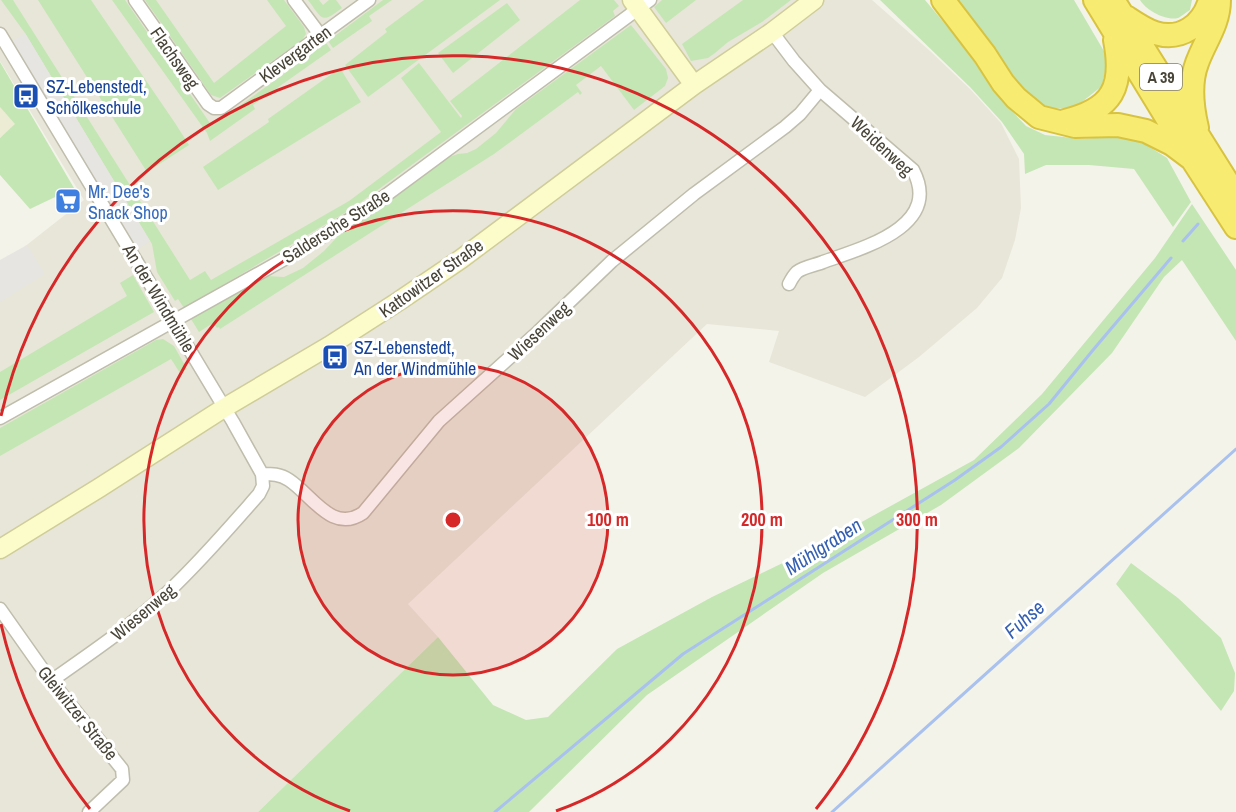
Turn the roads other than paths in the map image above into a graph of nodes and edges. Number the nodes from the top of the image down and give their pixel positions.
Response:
1 (135, 0) edge
2 (294, 0) edge
3 (369, 0) edge
4 (814, 0) edge
5 (943, 0) edge
6 (1095, 0) edge
7 (1210, 0) edge
8 (1219, 0) edge
9 (640, 3) edge
10 (1116, 15) edge
11 (772, 32) junction
12 (0, 34) edge
13 (321, 36) junction
14 (694, 85) junction
15 (820, 90) junction
16 (221, 108) joint
17 (1061, 122) junction
18 (1196, 150) junction
19 (1236, 196) edge
20 (1236, 227) edge
21 (789, 284) dead end
22 (172, 321) junction
23 (224, 408) junction
24 (0, 418) edge
25 (262, 474) junction
26 (0, 549) edge
27 (0, 609) edge
28 (51, 681) junction
29 (89, 812) edge

1 - 16 street, Flachsweg
2 - 13 street
3 - 13 street, Klevergarten
4 - 11 street, Kattowitzer Straße
5 - 17 highway
6 - 10 highway, A 39
7 - 10 highway
8 - 18 highway
9 - 14 street
9 - 22 street, Saldersche Straße
10 - 17 highway
10 - 18 highway, A 39
11 - 14 street, Kattowitzer Straße
11 - 15 street, Weidenweg
12 - 22 street, An der Windmühle
13 - 16 street, Klevergarten
14 - 23 street, Kattowitzer Straße
15 - 21 street, Weidenweg
15 - 25 street, Wiesenweg
17 - 18 highway
18 - 19 highway, A 39
18 - 20 highway, A 39
22 - 23 street, An der Windmühle
22 - 24 street, Saldersche Straße
23 - 25 street
23 - 26 street, Kattowitzer Straße
25 - 28 street, Wiesenweg
27 - 28 street, Gleiwitzer Straße
28 - 29 street, Gleiwitzer Straße

